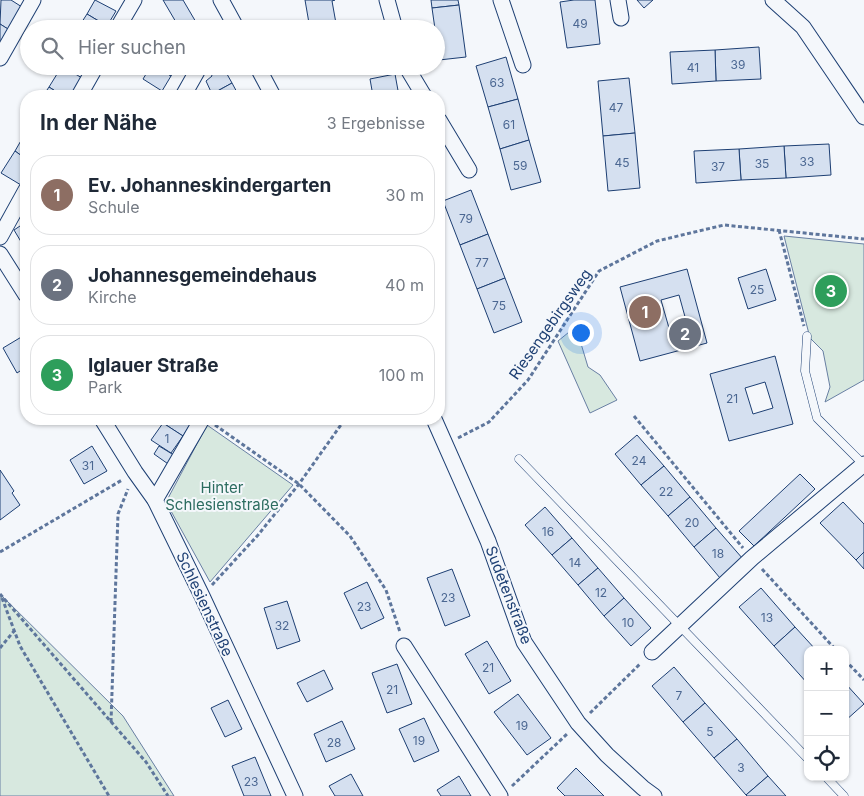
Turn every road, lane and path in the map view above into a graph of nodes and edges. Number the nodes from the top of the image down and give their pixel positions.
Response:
1 (33, 0) edge
2 (134, 0) edge
3 (221, 0) edge
4 (387, 0) edge
5 (502, 0) edge
6 (618, 0) edge
7 (772, 0) edge
8 (229, 14) junction
9 (621, 18) dead end
10 (22, 20) edge
11 (122, 20) edge
12 (226, 20) edge
13 (232, 20) edge
14 (393, 20) edge
15 (20, 23) edge
16 (0, 58) edge
17 (523, 65) dead end
18 (91, 75) edge
19 (195, 75) edge
20 (262, 75) edge
21 (411, 75) edge
22 (82, 90) edge
23 (186, 90) edge
24 (270, 90) edge
25 (420, 90) edge
26 (864, 117) edge
27 (445, 130) edge
28 (469, 170) dead end
29 (20, 201) edge
30 (779, 230) junction
31 (0, 237) edge
32 (864, 239) edge
33 (0, 254) edge
34 (20, 286) edge
35 (807, 336) joint
36 (634, 416) dead end
37 (107, 425) edge
38 (206, 425) edge
39 (212, 425) edge
40 (341, 425) edge
41 (437, 425) edge
42 (445, 445) junction
43 (519, 459) dead end
44 (864, 464) edge
45 (135, 472) junction
46 (299, 484) junction
47 (155, 500) junction
48 (0, 552) edge
49 (752, 558) junction
50 (0, 594) edge
51 (202, 596) junction
52 (679, 625) junction
53 (14, 631) junction
54 (404, 646) joint
55 (832, 646) edge
56 (0, 648) edge
57 (652, 652) joint
58 (849, 664) edge
59 (864, 680) edge
60 (602, 703) dead end
61 (111, 722) junction
62 (560, 741) dead end
63 (804, 755) edge
64 (830, 781) edge
65 (505, 792) edge
66 (109, 796) edge
67 (168, 796) edge
68 (295, 796) edge
69 (654, 796) edge
70 (844, 796) edge

1 - 10 street
2 - 11 street
3 - 8 street
4 - 14 street
5 - 17 street
6 - 9 street
7 - 26 street
8 - 12 street
8 - 13 street
15 - 16 street
18 - 22 street
19 - 23 street
20 - 24 street
21 - 25 street
27 - 28 street
29 - 31 street
30 - 32 path, Riesengebirgsweg
30 - 35 path
30 - 42 path, Riesengebirgsweg
33 - 34 street
35 - 44 lane
36 - 49 path
37 - 45 street, Schlesienstraße
38 - 47 street
39 - 46 path
40 - 46 path
41 - 42 street, Sudetenstraße
42 - 69 street, Sudetenstraße
43 - 52 lane
44 - 49 street
45 - 47 street, Schlesienstraße
45 - 48 path
45 - 61 path
46 - 51 path
46 - 54 path
47 - 51 street, Schlesienstraße
49 - 52 street
49 - 55 path
50 - 53 path
50 - 61 path
51 - 68 street, Schlesienstraße
52 - 57 street
52 - 63 lane
53 - 56 path
53 - 66 path
54 - 65 street
57 - 60 path
58 - 59 path
61 - 67 path
62 - 65 path
64 - 70 lane

